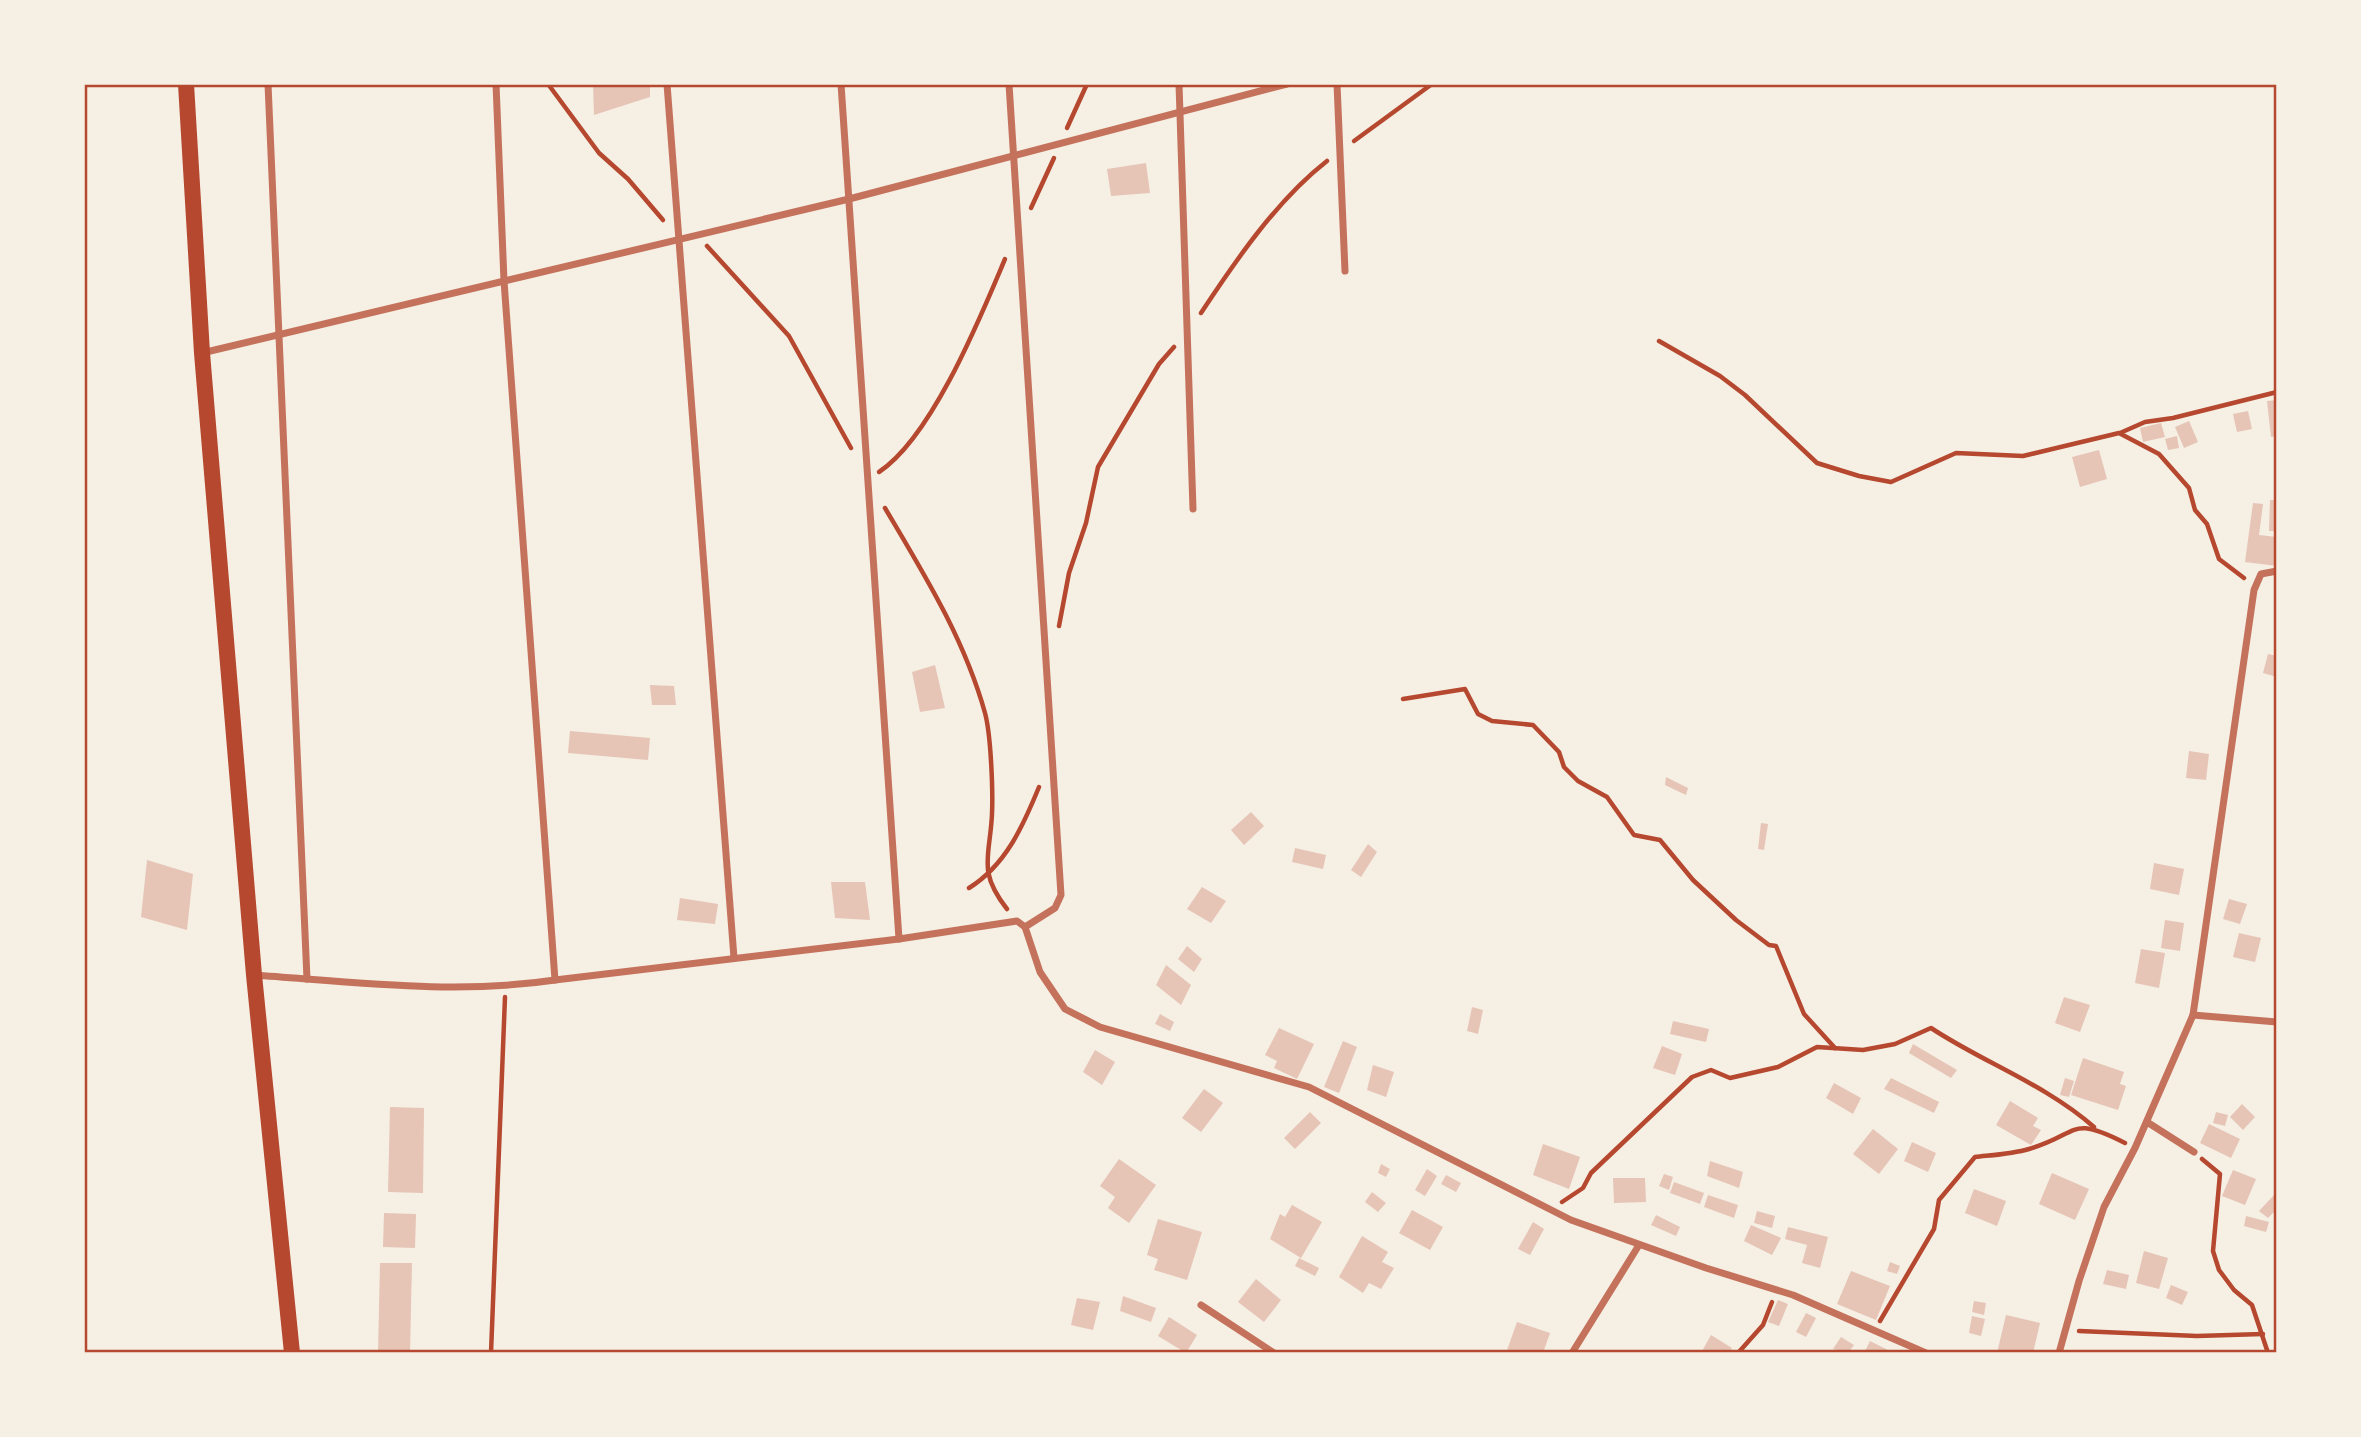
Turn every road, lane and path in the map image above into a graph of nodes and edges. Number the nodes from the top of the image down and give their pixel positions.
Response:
1 (186, 84) edge
2 (268, 84) edge
3 (496, 84) edge
4 (548, 84) edge
5 (667, 84) edge
6 (841, 84) edge
7 (1009, 84) edge
8 (1087, 84) edge
9 (1179, 84) edge
10 (1287, 84) edge
11 (1337, 84) edge
12 (1432, 84) edge
13 (1181, 112) junction
14 (1061, 143) junction
15 (1340, 151) junction
16 (1012, 156) junction
17 (849, 199) junction
18 (1017, 231) junction
19 (697, 235) junction
20 (679, 239) junction
21 (1345, 271) dead end
22 (504, 281) junction
23 (1188, 332) junction
24 (280, 334) junction
25 (1659, 341) dead end
26 (202, 353) junction
27 (2277, 392) edge
28 (2119, 433) junction
29 (868, 479) junction
30 (1194, 509) dead end
31 (2277, 571) edge
32 (2253, 590) junction
33 (1058, 631) dead end
34 (1404, 699) dead end
35 (1040, 784) dead end
36 (989, 875) junction
37 (970, 888) dead end
38 (1017, 921) junction
39 (1026, 928) junction
40 (899, 939) junction
41 (734, 958) junction
42 (254, 975) junction
43 (307, 979) junction
44 (555, 980) junction
45 (506, 987) junction
46 (2193, 1015) junction
47 (2277, 1022) edge
48 (1836, 1048) junction
49 (2147, 1122) junction
50 (2094, 1127) junction
51 (2135, 1148) junction
52 (2194, 1152) joint
53 (1533, 1203) junction
54 (1639, 1245) junction
55 (1777, 1290) junction
56 (1201, 1305) dead end
57 (2066, 1328) junction
58 (1875, 1331) junction
59 (2263, 1334) junction
60 (292, 1353) edge
61 (491, 1353) edge
62 (1275, 1353) edge
63 (1572, 1353) edge
64 (1738, 1353) edge
65 (1926, 1353) edge
66 (2059, 1353) edge
67 (2268, 1353) edge

1 - 26 main road
2 - 24 street
3 - 22 street
4 - 20 path
5 - 20 street
6 - 17 street
7 - 16 street
8 - 14 path
9 - 13 street
10 - 13 street
11 - 15 street
12 - 15 path
13 - 14 street
13 - 23 street
14 - 16 street
14 - 18 path
15 - 21 street
15 - 23 path
16 - 17 street
16 - 18 street
17 - 19 street
17 - 29 street
18 - 29 path
18 - 39 street
19 - 20 street
19 - 29 path
20 - 22 street
20 - 41 street
22 - 24 street
22 - 44 street
23 - 30 street
23 - 33 path
24 - 26 street
24 - 43 street
25 - 28 path
26 - 42 main road
27 - 28 path
28 - 32 path
29 - 36 path
29 - 40 street
31 - 32 street
32 - 46 street
34 - 48 path
35 - 36 path
36 - 37 path
36 - 38 path
38 - 39 street
38 - 40 street
39 - 53 street
40 - 41 street
41 - 44 street
42 - 43 street
42 - 60 main road
43 - 45 street
44 - 45 street
45 - 61 path
46 - 47 street
46 - 49 street
48 - 50 path
48 - 53 path
49 - 51 street
49 - 52 street
50 - 51 path
50 - 58 path
51 - 57 street
52 - 59 path
53 - 54 street
54 - 55 street
54 - 63 street
55 - 58 street
55 - 64 path
56 - 62 street
57 - 59 path
57 - 66 street
58 - 65 street
59 - 67 path

